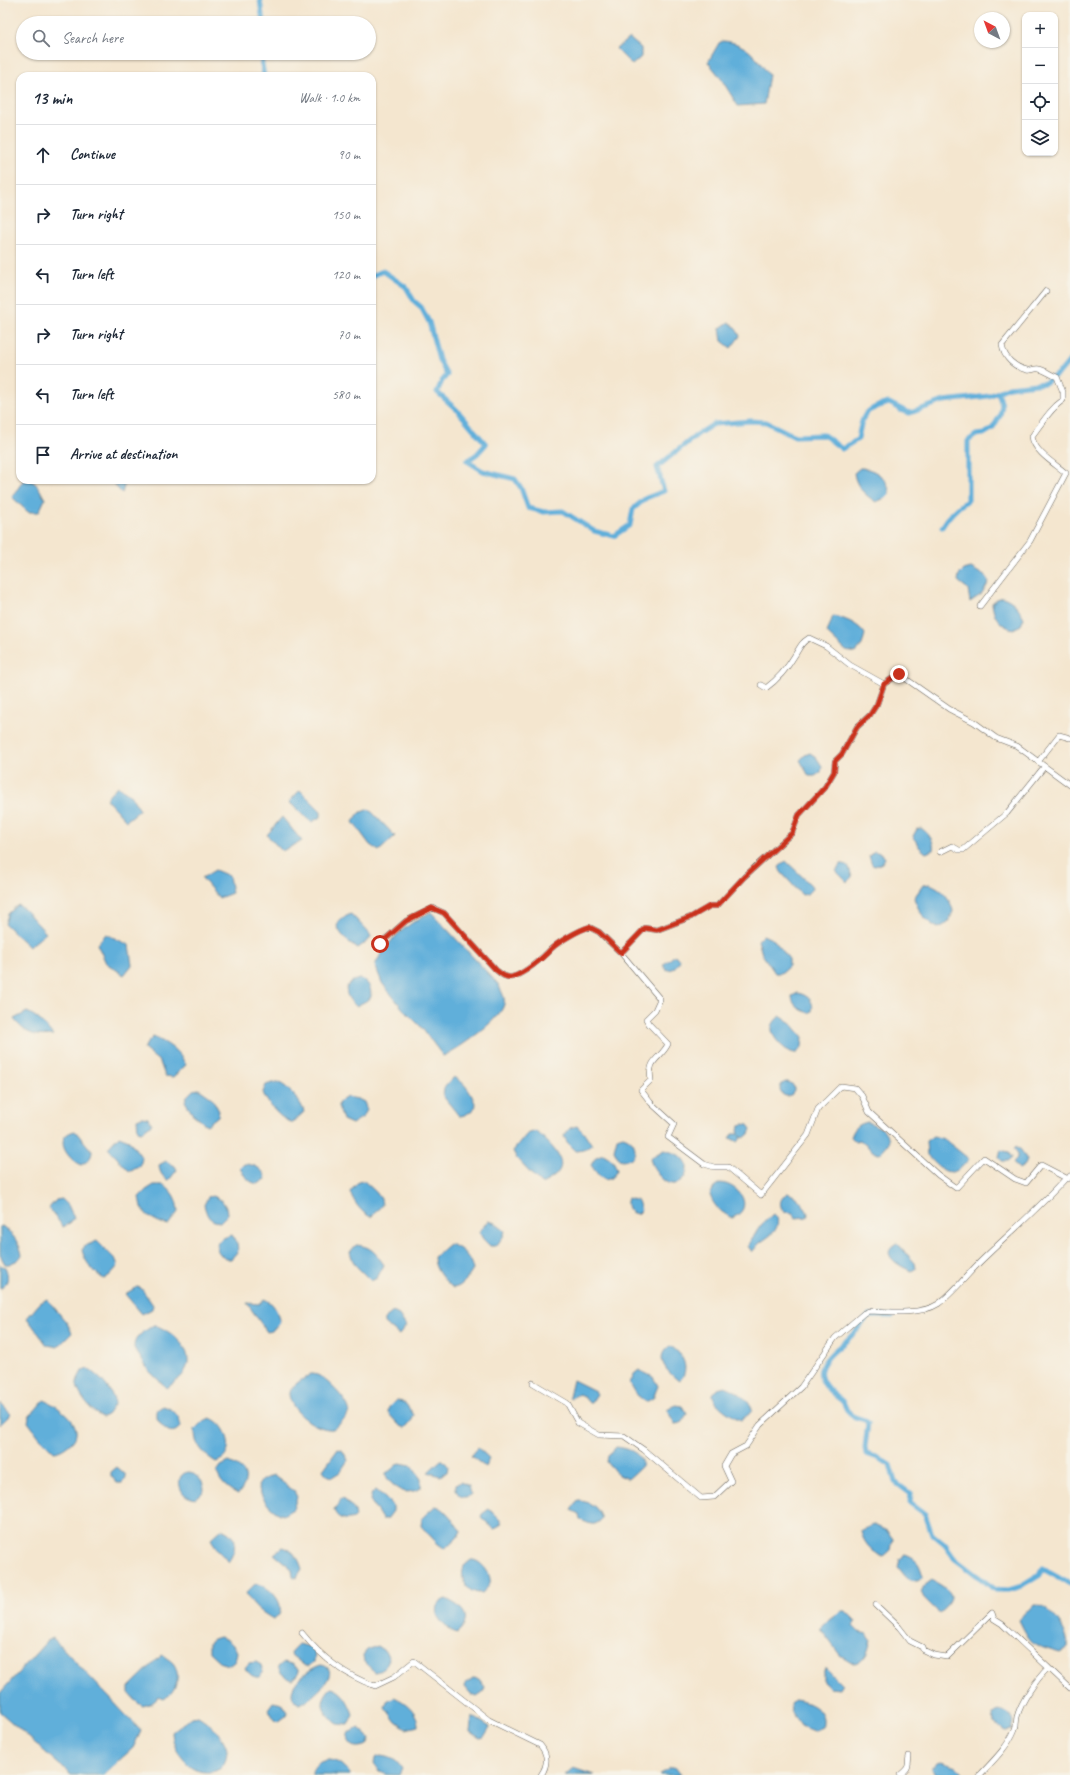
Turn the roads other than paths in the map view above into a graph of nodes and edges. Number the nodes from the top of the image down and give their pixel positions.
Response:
1 (1046, 291) dead end
2 (1068, 473) edge
3 (980, 606) dead end
4 (884, 684) junction
5 (761, 685) dead end
6 (1070, 738) edge
7 (1038, 762) junction
8 (1044, 767) junction
9 (1070, 785) edge
10 (940, 852) dead end
11 (380, 944) dead end
12 (621, 953) junction
13 (1068, 1177) edge
14 (533, 1383) dead end
15 (876, 1605) dead end
16 (302, 1633) dead end
17 (1048, 1668) junction
18 (1070, 1688) edge
19 (909, 1756) dead end
20 (541, 1775) edge
21 (900, 1775) edge
22 (980, 1775) edge

1 - 2 street
2 - 3 street
4 - 5 street
4 - 7 street
4 - 12 street
6 - 7 street
7 - 8 street
8 - 9 street
8 - 10 street
11 - 12 street
12 - 13 street
13 - 14 street
15 - 17 street
16 - 20 street
17 - 18 street
17 - 22 street
19 - 21 street

